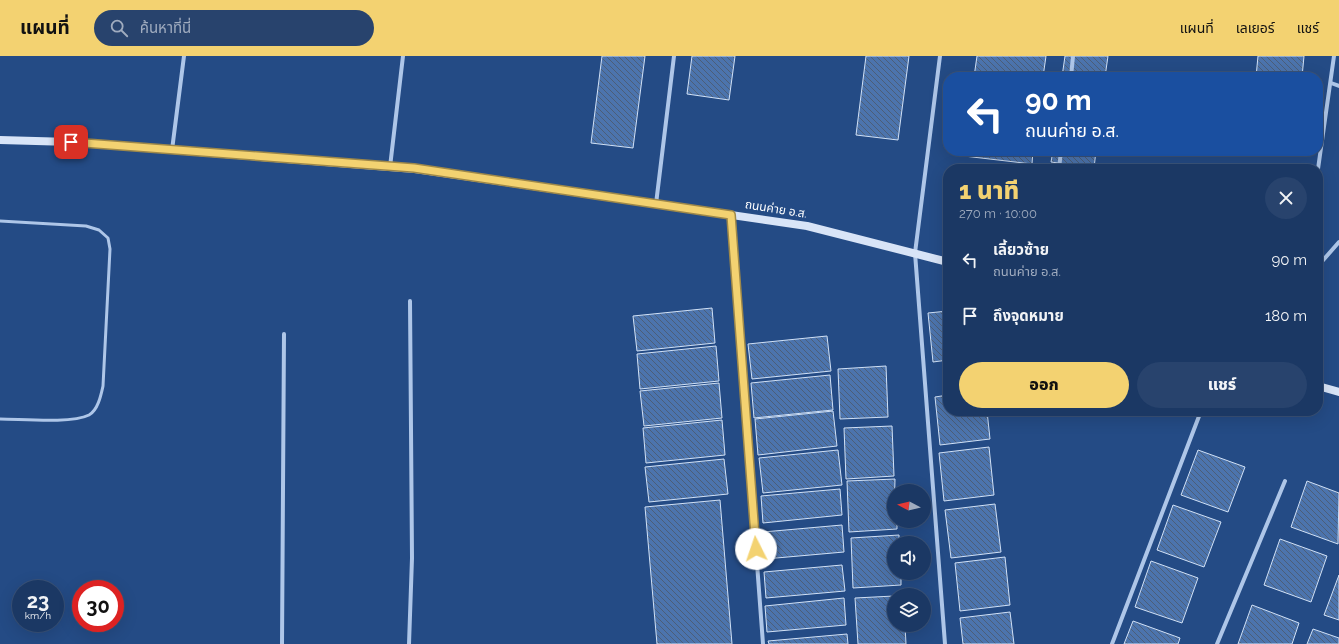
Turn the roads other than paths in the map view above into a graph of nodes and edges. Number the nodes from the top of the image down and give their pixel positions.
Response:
1 (184, 56) edge
2 (404, 56) edge
3 (674, 56) edge
4 (940, 56) edge
5 (1073, 56) edge
6 (1334, 56) edge
7 (1071, 72) edge
8 (1331, 83) junction
9 (1339, 86) edge
10 (1323, 136) edge
11 (0, 140) edge
12 (172, 150) junction
13 (390, 167) junction
14 (656, 204) junction
15 (731, 215) junction
16 (0, 221) edge
17 (1339, 242) edge
18 (915, 254) junction
19 (1323, 260) edge
20 (943, 261) edge
21 (410, 301) dead end
22 (284, 334) dead end
23 (1323, 387) edge
24 (1339, 392) edge
25 (1199, 416) edge
26 (0, 418) edge
27 (1285, 481) dead end
28 (282, 644) edge
29 (409, 644) edge
30 (763, 644) edge
31 (945, 644) edge
32 (1112, 644) edge
33 (1217, 644) edge

1 - 12 street
2 - 13 street
3 - 14 street
4 - 18 street
5 - 7 street
6 - 8 street
8 - 9 street
8 - 10 street
11 - 12 street, ถนนค่าย อ.ส.
12 - 13 street, ถนนค่าย อ.ส.
13 - 14 street, ถนนค่าย อ.ส.
14 - 15 street, ถนนค่าย อ.ส.
15 - 18 street, ถนนค่าย อ.ส.
15 - 30 street
16 - 26 lane
17 - 19 street
18 - 20 street, ถนนค่าย อ.ส.
18 - 31 street
21 - 29 street
22 - 28 street
23 - 24 street
25 - 32 street
27 - 33 street

